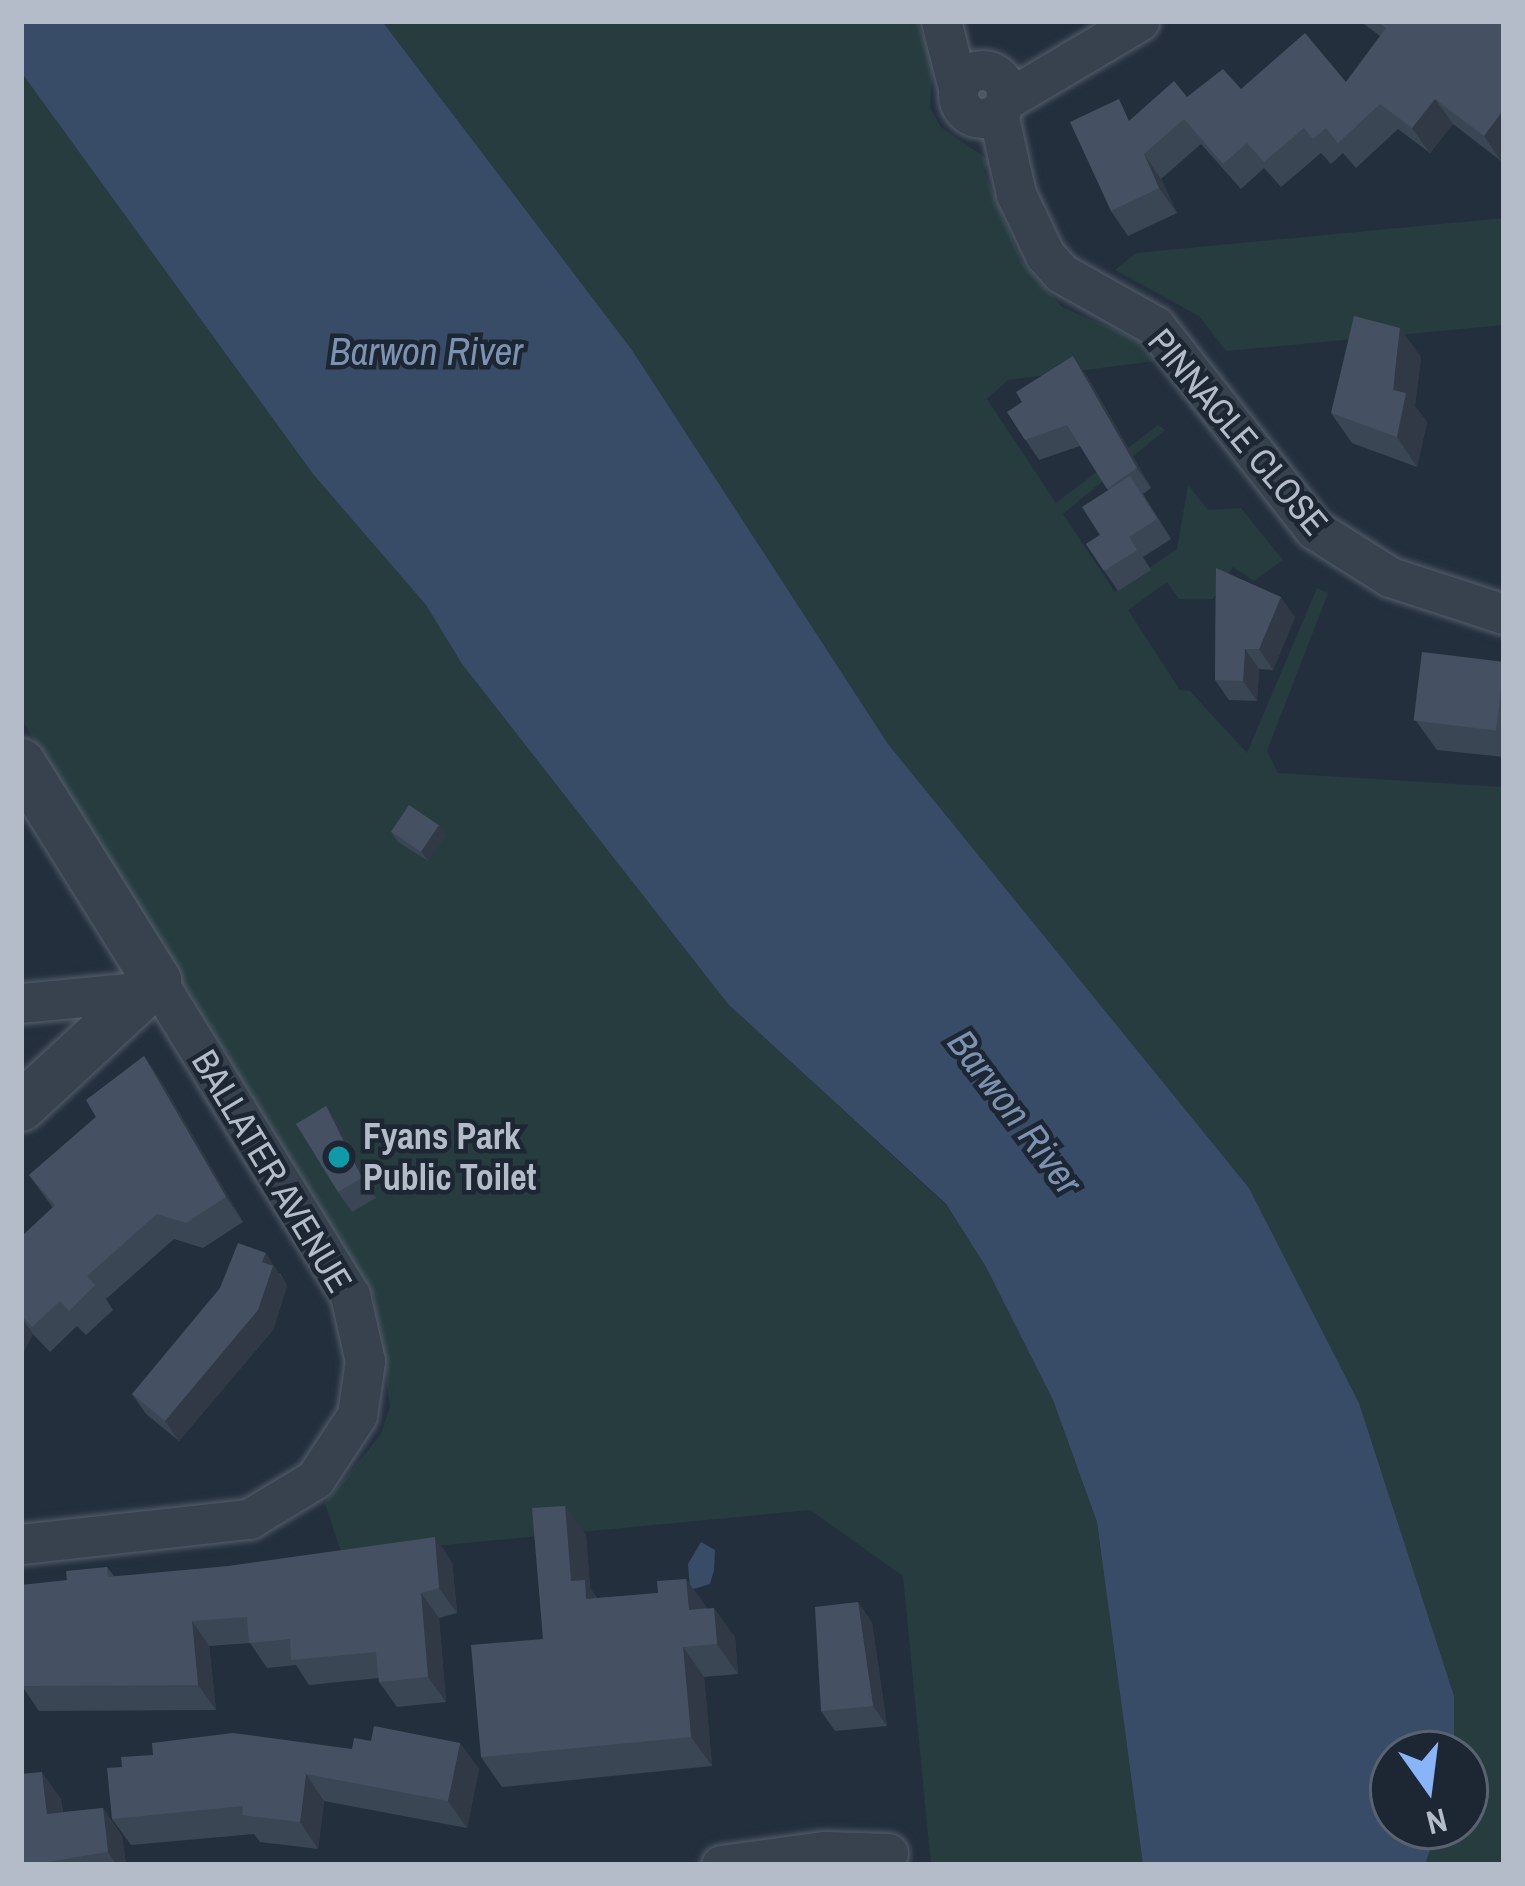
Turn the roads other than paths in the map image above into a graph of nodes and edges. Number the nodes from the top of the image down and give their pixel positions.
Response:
1 (942, 21) edge
2 (1139, 21) edge
3 (984, 93) junction
4 (1504, 614) edge
5 (21, 763) edge
6 (151, 986) junction
7 (21, 1003) edge
8 (21, 1107) edge
9 (21, 1544) edge
10 (888, 1853) dead end
11 (721, 1865) edge

1 - 3 street, PINNACLE CLOSE
2 - 3 street
3 - 4 street, PINNACLE CLOSE
5 - 6 street
6 - 7 street
6 - 8 street
6 - 9 street, BALLATER AVENUE
10 - 11 street

